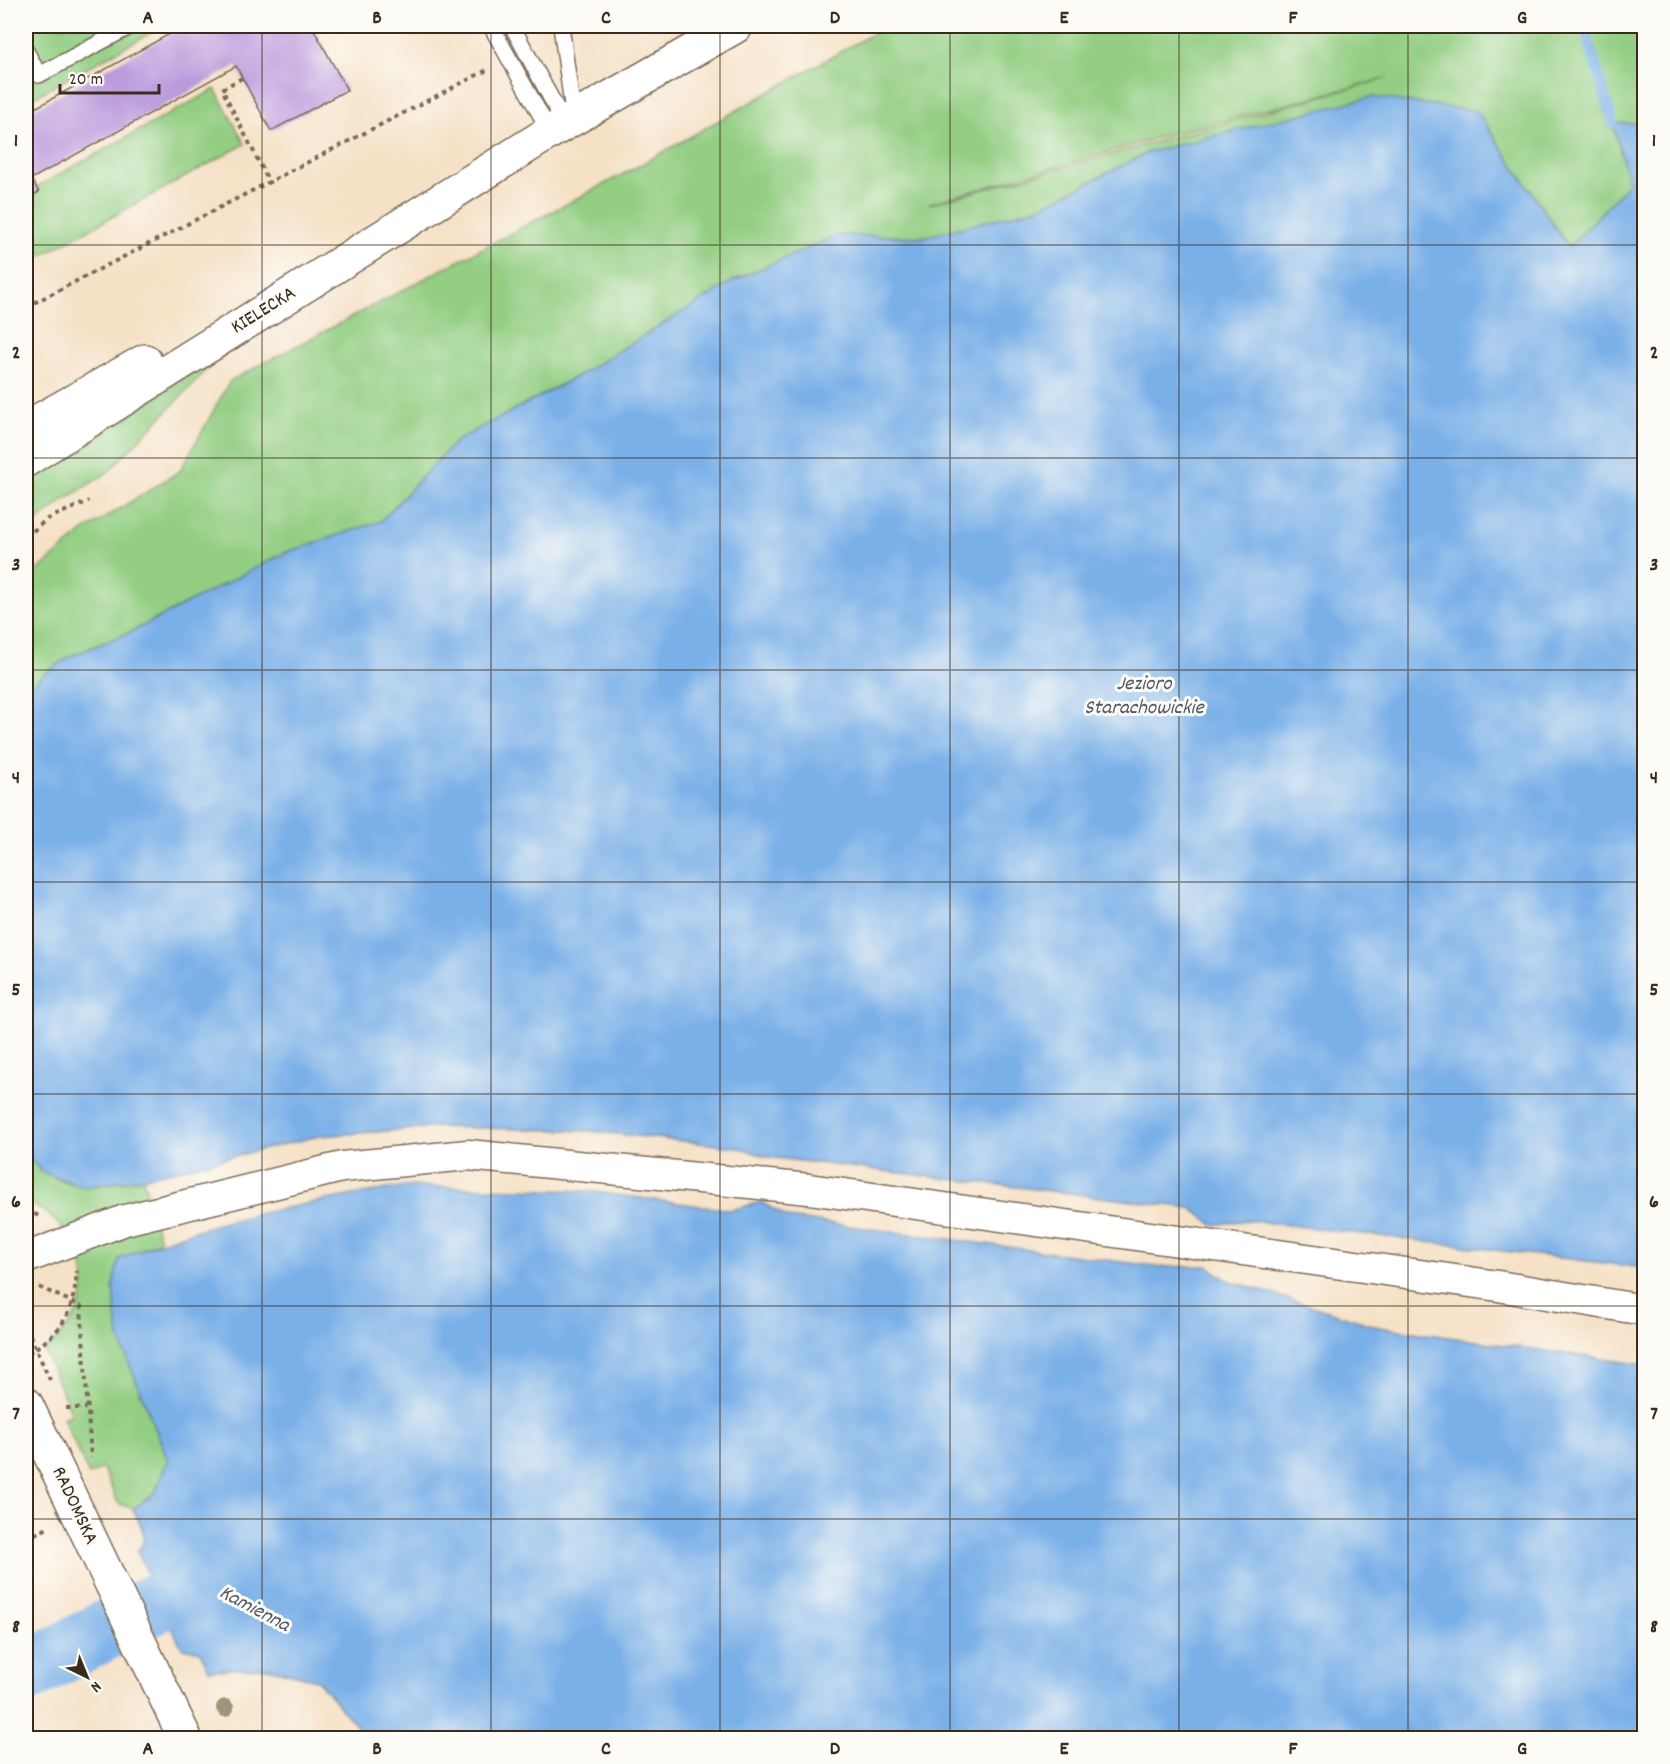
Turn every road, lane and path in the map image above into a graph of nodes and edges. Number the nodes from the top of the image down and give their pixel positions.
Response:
1 (131, 26) edge
2 (491, 26) edge
3 (512, 26) edge
4 (561, 26) edge
5 (736, 26) edge
6 (26, 51) edge
7 (509, 58) junction
8 (242, 78) dead end
9 (563, 125) junction
10 (503, 162) junction
11 (270, 184) junction
12 (26, 307) edge
13 (26, 428) edge
14 (26, 460) edge
15 (89, 501) dead end
16 (26, 537) edge
17 (29, 1270) edge
18 (1644, 1310) edge
19 (26, 1327) edge
20 (54, 1388) dead end
21 (26, 1404) edge
22 (63, 1408) dead end
23 (86, 1408) junction
24 (92, 1462) dead end
25 (55, 1525) dead end
26 (26, 1538) edge
27 (185, 1738) edge

1 - 6 lane
2 - 7 lane
3 - 9 lane
4 - 9 lane
5 - 9 main road, KIELECKA
7 - 9 lane
7 - 11 path
8 - 11 path
9 - 10 main road, KIELECKA
10 - 13 main road, KIELECKA
10 - 14 main road, KIELECKA
11 - 12 path
15 - 16 path
17 - 18 street
17 - 23 path
19 - 20 path
21 - 27 main road, RADOMSKA
22 - 23 path
23 - 24 path
25 - 26 path

